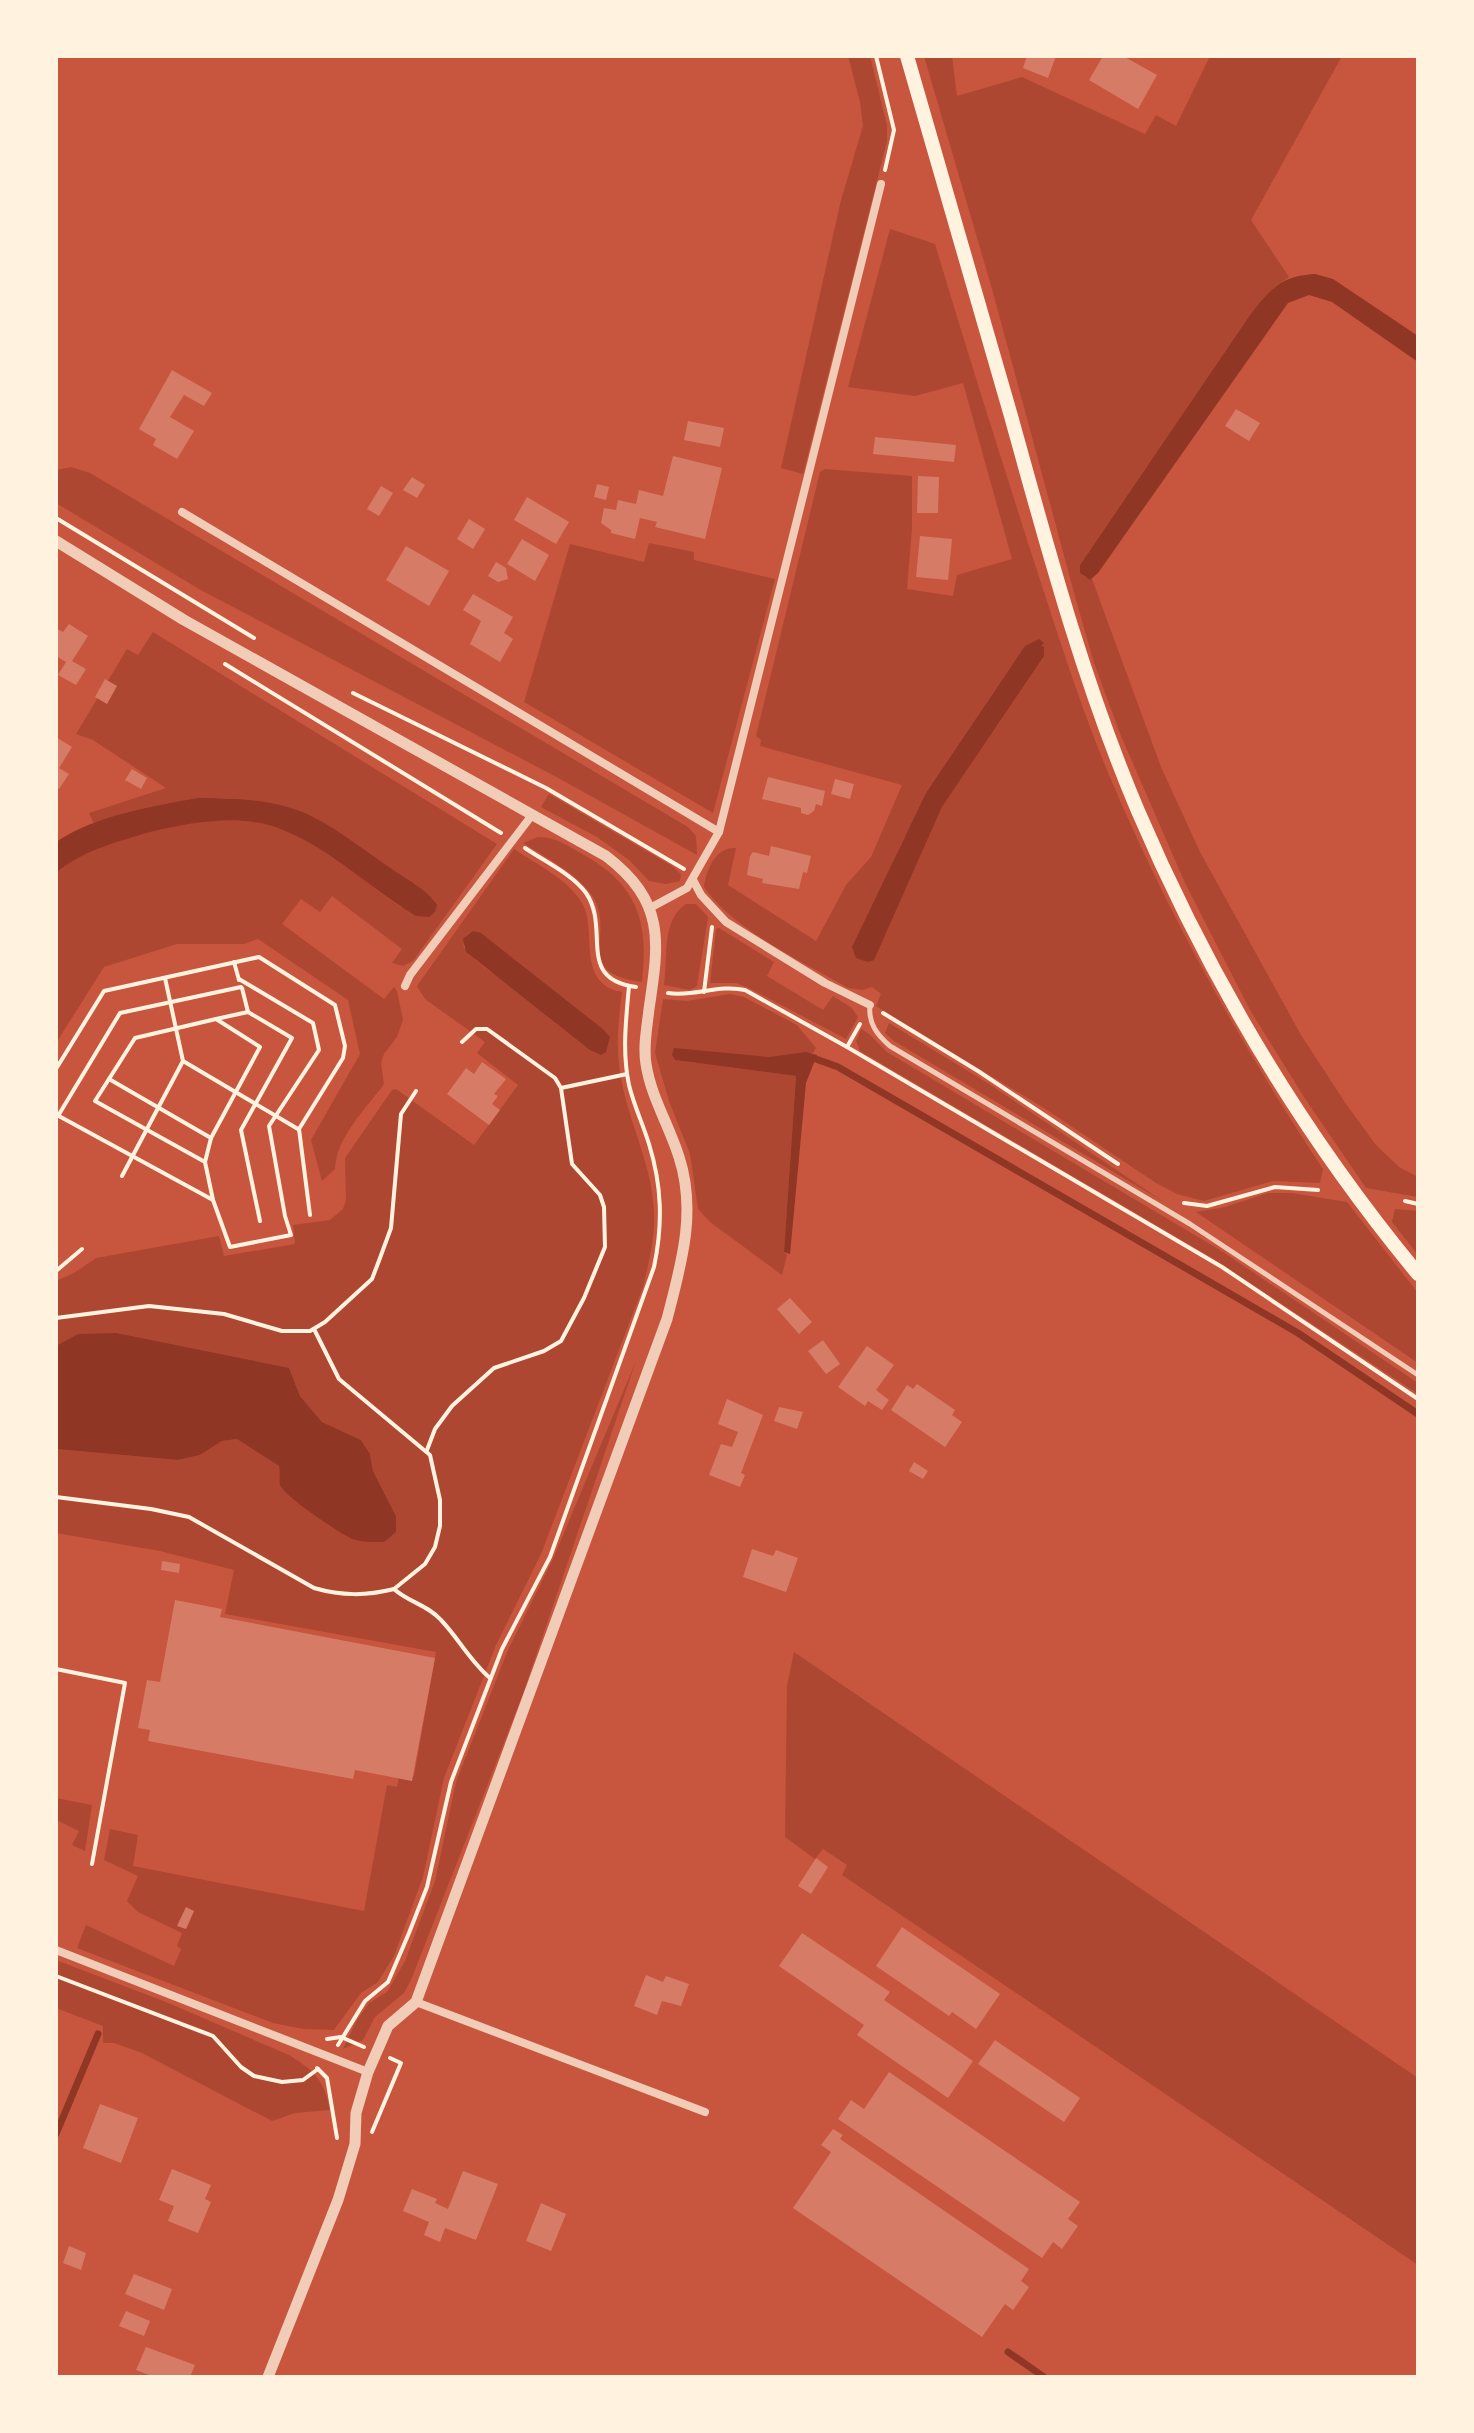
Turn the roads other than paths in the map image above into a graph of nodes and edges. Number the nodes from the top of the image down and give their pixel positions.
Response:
1 (907, 56) edge
2 (881, 184) road end
3 (182, 512) dead end
4 (56, 541) edge
5 (532, 815) junction
6 (719, 832) junction
7 (693, 880) junction
8 (650, 908) junction
9 (405, 986) dead end
10 (870, 1005) joint
11 (1418, 1274) edge
12 (1418, 1375) edge
13 (56, 1950) edge
14 (416, 2002) junction
15 (368, 2072) junction
16 (705, 2112) dead end
17 (268, 2377) edge

1 - 11 main road
2 - 6 street
3 - 6 street
4 - 5 street
5 - 8 street
5 - 9 street
6 - 7 street
7 - 8 street
7 - 10 street
8 - 14 street
10 - 12 lane
13 - 15 street
14 - 15 street
14 - 16 street
15 - 17 street

